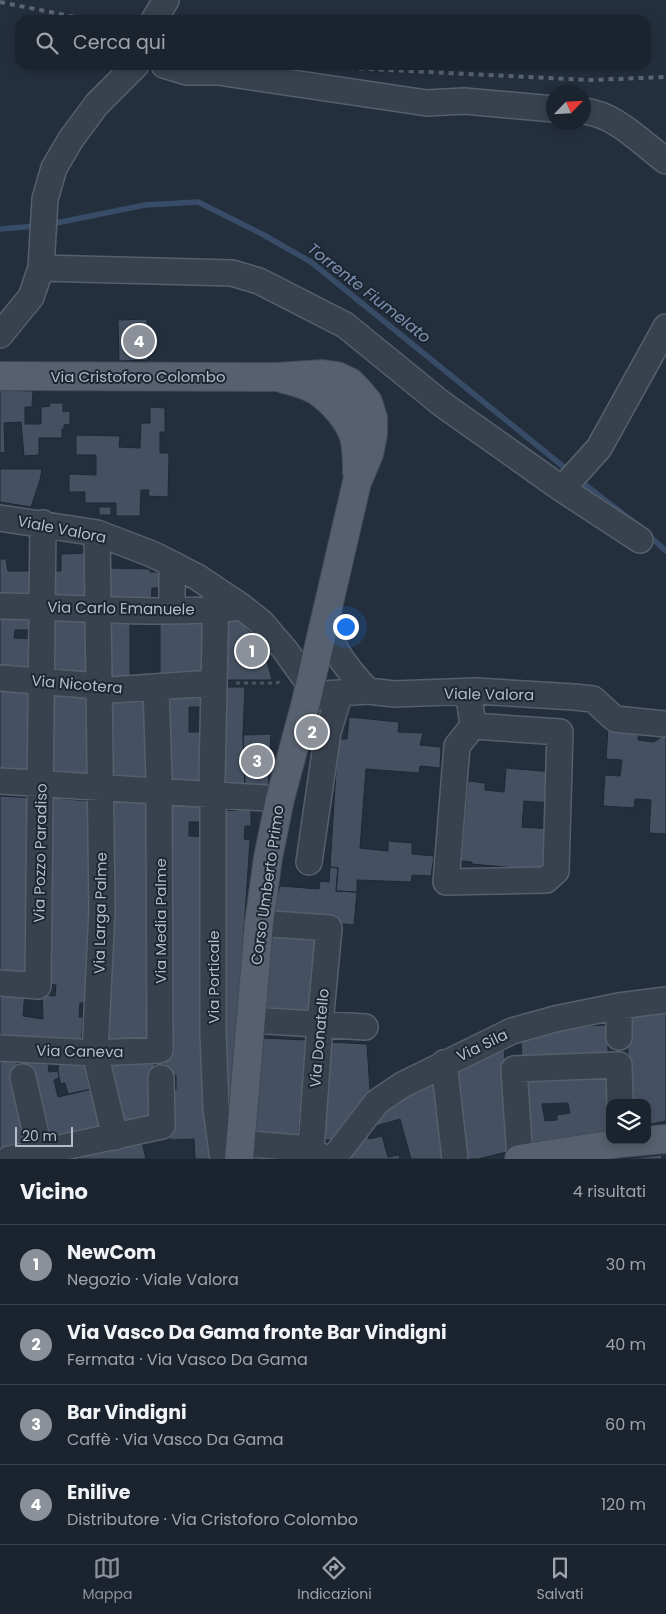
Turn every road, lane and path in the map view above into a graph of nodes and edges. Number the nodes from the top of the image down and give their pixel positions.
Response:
1 (166, 0) edge
2 (157, 15) edge
3 (131, 70) edge
4 (180, 70) edge
5 (546, 108) edge
6 (591, 112) edge
7 (666, 162) edge
8 (41, 268) junction
9 (666, 327) edge
10 (0, 336) edge
11 (0, 376) edge
12 (562, 489) junction
13 (0, 518) edge
14 (43, 523) junction
15 (97, 532) junction
16 (640, 540) dead end
17 (172, 564) junction
18 (215, 600) junction
19 (0, 606) edge
20 (42, 606) junction
21 (97, 608) junction
22 (172, 610) junction
23 (324, 625) junction
24 (0, 678) edge
25 (42, 682) junction
26 (213, 684) junction
27 (98, 686) junction
28 (305, 686) junction
29 (156, 687) junction
30 (368, 691) junction
31 (340, 692) junction
32 (464, 692) junction
33 (666, 724) edge
34 (473, 726) junction
35 (0, 781) edge
36 (41, 784) junction
37 (160, 785) junction
38 (213, 786) junction
39 (100, 787) junction
40 (280, 799) junction
41 (308, 862) dead end
42 (259, 924) junction
43 (0, 983) edge
44 (666, 1000) edge
45 (618, 1006) junction
46 (251, 1020) junction
47 (320, 1024) junction
48 (365, 1027) dead end
49 (619, 1037) dead end
50 (160, 1050) joint
51 (95, 1053) junction
52 (16, 1061) edge
53 (444, 1063) junction
54 (161, 1078) dead end
55 (620, 1099) edge
56 (115, 1137) junction
57 (666, 1139) edge
58 (651, 1140) edge
59 (612, 1144) edge
60 (40, 1152) junction
61 (70, 1153) edge
62 (234, 1154) edge
63 (318, 1154) edge
64 (556, 1156) edge
65 (9, 1159) edge
66 (333, 1159) edge
67 (455, 1159) edge
68 (519, 1159) edge

1 - 2 street
3 - 8 street
4 - 5 street
6 - 7 street
8 - 10 street
8 - 12 street
9 - 12 street
11 - 23 main road, Via Cristoforo Colombo
12 - 16 street
13 - 14 street, Viale Valora
14 - 15 street, Viale Valora
14 - 20 street, Via Pozzo Paradiso
15 - 17 street, Viale Valora
15 - 21 street, Via Larga Palme
17 - 18 street, Viale Valora
17 - 22 street
18 - 22 street, Via Carlo Emanuele
18 - 26 street, Via Porticale
18 - 28 street, Viale Valora
19 - 20 street, Via Carlo Emanuele
20 - 21 street, Via Carlo Emanuele
20 - 25 street, Via Pozzo Paradiso
21 - 22 street, Via Carlo Emanuele
21 - 27 street, Via Larga Palme
23 - 28 main road, Via Cristoforo Colombo
23 - 30 street
24 - 25 street, Via Nicotera
25 - 27 street, Via Nicotera
25 - 36 street, Via Pozzo Paradiso
26 - 28 path
26 - 29 street, Via Nicotera
26 - 38 street, Via Porticale
27 - 29 street, Via Nicotera
27 - 39 street, Via Larga Palme
28 - 31 street, Viale Valora
28 - 40 main road, Via Cristoforo Colombo
29 - 37 street, Via Media Palme
30 - 31 street, Viale Valora
30 - 32 street, Viale Valora
31 - 41 street
32 - 33 street, Viale Valora
32 - 34 street
34 - 34 street
35 - 36 street, Corso Umberto Primo
36 - 39 street, Corso Umberto Primo
36 - 43 street, Via Pozzo Paradiso
37 - 38 street, Corso Umberto Primo
37 - 39 street, Corso Umberto Primo
37 - 50 street, Via Media Palme
38 - 40 street, Corso Umberto Primo
38 - 62 street, Via Porticale
39 - 51 street, Via Larga Palme
40 - 42 main road, Corso Umberto Primo
42 - 46 main road, Corso Umberto Primo
42 - 47 street, Via Donatello
44 - 45 street, Via Sila
45 - 49 street
45 - 53 street, Via Sila
46 - 47 street
46 - 62 main road, Corso Umberto Primo
47 - 48 street
47 - 63 street, Via Donatello
50 - 51 street, Via Caneva
51 - 52 street, Via Caneva
51 - 56 street, Via Larga Palme
52 - 60 street
53 - 66 street, Via Sila
53 - 67 street
54 - 56 street
55 - 68 street
56 - 61 street
57 - 58 main road
59 - 64 main road
60 - 61 street
60 - 65 street
62 - 63 street
64 - 68 main road

